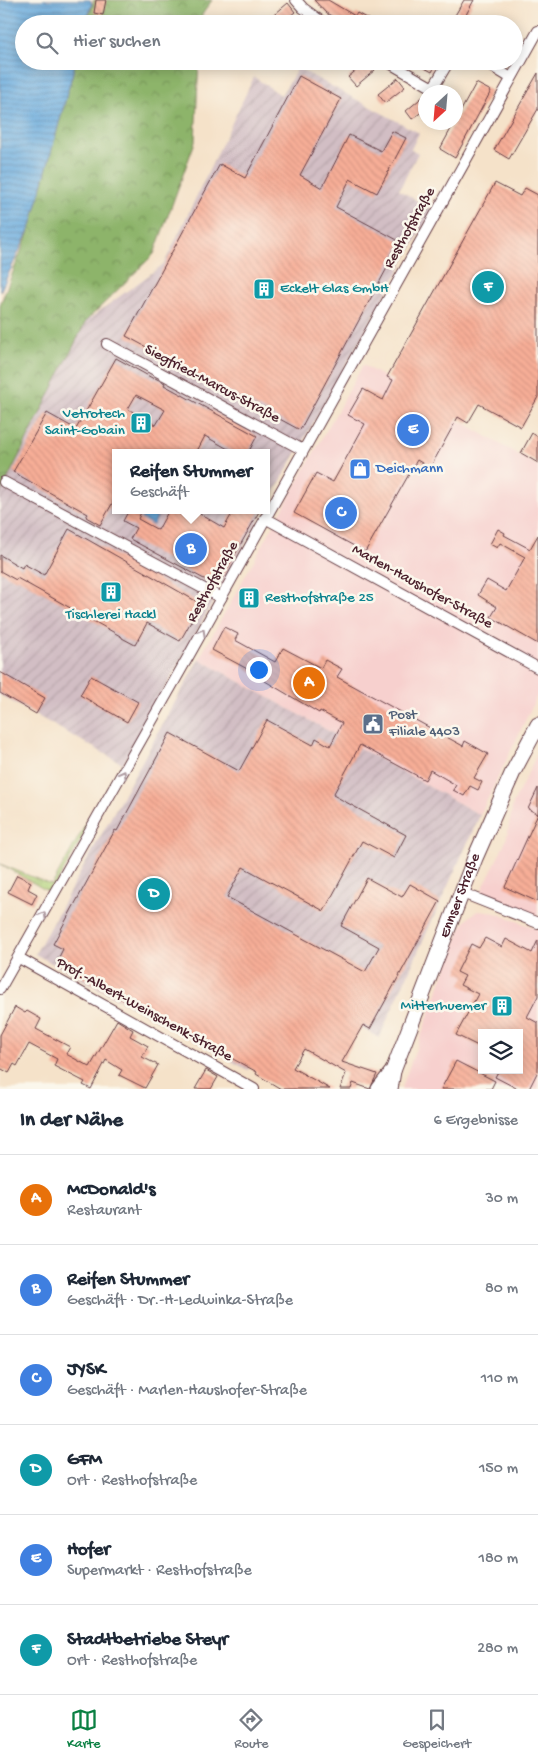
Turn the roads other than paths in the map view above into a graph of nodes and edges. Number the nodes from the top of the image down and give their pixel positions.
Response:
1 (296, 0) edge
2 (313, 15) edge
3 (538, 31) edge
4 (523, 57) edge
5 (402, 70) edge
6 (444, 70) edge
7 (498, 70) edge
8 (516, 70) edge
9 (511, 78) junction
10 (107, 344) dead end
11 (303, 450) junction
12 (4, 482) dead end
13 (270, 509) edge
14 (267, 514) edge
15 (265, 518) junction
16 (221, 598) junction
17 (538, 668) edge
18 (538, 725) edge
19 (460, 892) junction
20 (538, 923) edge
21 (19, 958) junction
22 (0, 989) edge
23 (393, 1071) junction
24 (254, 1089) edge
25 (378, 1089) edge
26 (390, 1089) edge

1 - 2 street
3 - 4 street, Resthofstraße
5 - 6 street
7 - 9 street
8 - 9 street, Resthofstraße
9 - 11 street, Resthofstraße
10 - 11 street, Siegfried-Marcus-Straße
11 - 13 street, Resthofstraße
12 - 16 street
14 - 15 street, Resthofstraße
15 - 16 street, Resthofstraße
15 - 17 street, Marlen-Haushofer-Straße
21 -> 16 street, Resthofstraße
18 - 19 main road, Ennser Straße
19 - 20 street
19 - 23 main road, Ennser Straße
21 - 22 street, Resthofstraße
21 - 24 street, Prof.-Albert-Weinschenk-Straße
23 - 25 main road, Ennser Straße
23 - 26 main road, Ennser Straße

